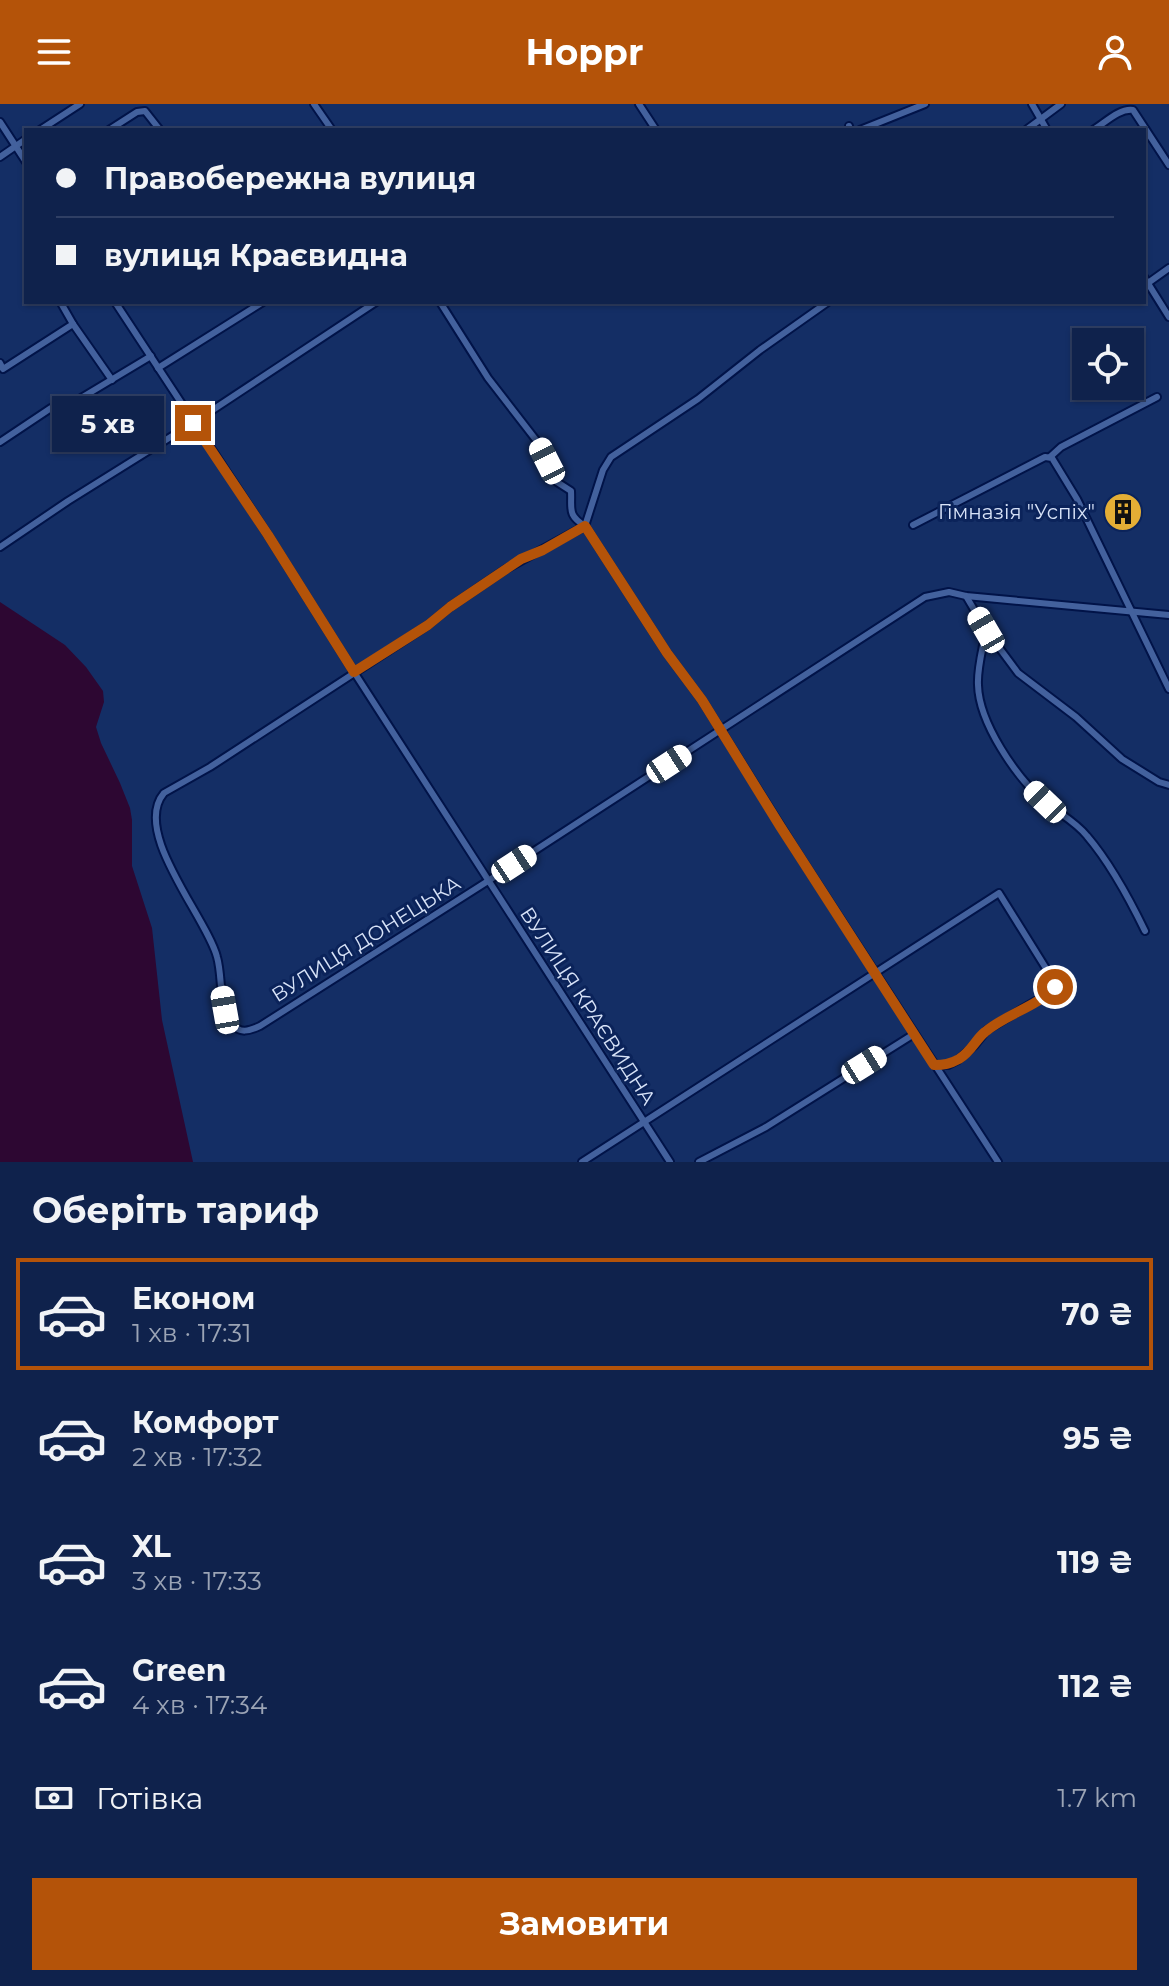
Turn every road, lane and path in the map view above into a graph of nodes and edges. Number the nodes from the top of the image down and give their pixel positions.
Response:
1 (80, 104) edge
2 (314, 104) edge
3 (639, 104) edge
4 (925, 104) edge
5 (1032, 104) edge
6 (1061, 104) edge
7 (1040, 120) junction
8 (0, 122) edge
9 (43, 128) edge
10 (112, 128) edge
11 (158, 128) edge
12 (331, 128) edge
13 (655, 128) edge
14 (864, 128) edge
15 (1029, 128) edge
16 (1046, 128) edge
17 (1096, 128) edge
18 (1145, 128) edge
19 (1146, 130) edge
20 (24, 140) edge
21 (15, 146) junction
22 (0, 157) edge
23 (24, 159) edge
24 (1169, 165) edge
25 (1169, 268) edge
26 (1146, 280) edge
27 (62, 304) edge
28 (116, 304) edge
29 (260, 304) edge
30 (373, 304) edge
31 (441, 304) edge
32 (825, 304) edge
33 (1169, 317) edge
34 (73, 324) junction
35 (151, 356) junction
36 (1, 367) edge
37 (158, 368) junction
38 (112, 380) junction
39 (1157, 397) dead end
40 (193, 423) junction
41 (0, 442) edge
42 (1050, 457) junction
43 (913, 525) dead end
44 (585, 526) junction
45 (0, 547) edge
46 (966, 596) junction
47 (1132, 611) junction
48 (1169, 615) edge
49 (986, 630) junction
50 (354, 672) junction
51 (1169, 689) edge
52 (720, 731) junction
53 (1169, 785) edge
54 (488, 881) junction
55 (1145, 931) dead end
56 (875, 973) junction
57 (914, 1034) junction
58 (934, 1065) junction
59 (644, 1122) junction
60 (582, 1162) edge
61 (670, 1162) edge
62 (699, 1162) edge
63 (998, 1162) edge

1 - 9 street
2 - 12 street
3 - 13 street
4 - 14 street
5 - 7 street
6 - 7 street
7 - 15 street
7 - 16 street
8 - 21 street
10 - 11 street
17 - 18 street
19 - 24 street
20 - 21 street
21 - 22 street
21 - 23 street
25 - 26 street
26 - 33 street
27 - 34 street
28 - 35 street, ВУЛИЦЯ КРАЄВИДНА
29 - 37 street
30 - 40 street
31 - 44 street
32 - 44 street
34 - 36 street
34 - 38 street
35 - 37 street, ВУЛИЦЯ КРАЄВИДНА
35 - 38 street
37 - 40 street, ВУЛИЦЯ КРАЄВИДНА
38 - 41 street
39 - 42 street
40 - 45 street
40 - 50 street, ВУЛИЦЯ КРАЄВИДНА
42 - 43 street
42 - 47 street
44 - 50 street
44 - 52 street
46 - 47 street
46 - 49 street
46 - 52 street, ВУЛИЦЯ ДОНЕЦЬКА
47 - 48 street
47 - 51 street
49 - 53 street
49 - 55 street
50 - 54 street, ВУЛИЦЯ КРАЄВИДНА
50 - 54 street, ВУЛИЦЯ ДОНЕЦЬКА
52 - 54 street, ВУЛИЦЯ ДОНЕЦЬКА
52 - 56 street
54 - 59 street, ВУЛИЦЯ КРАЄВИДНА
56 - 57 street
56 - 58 street
56 - 59 street
57 - 58 street
57 - 62 street
58 - 63 street
59 - 60 street
59 - 61 street, ВУЛИЦЯ КРАЄВИДНА

